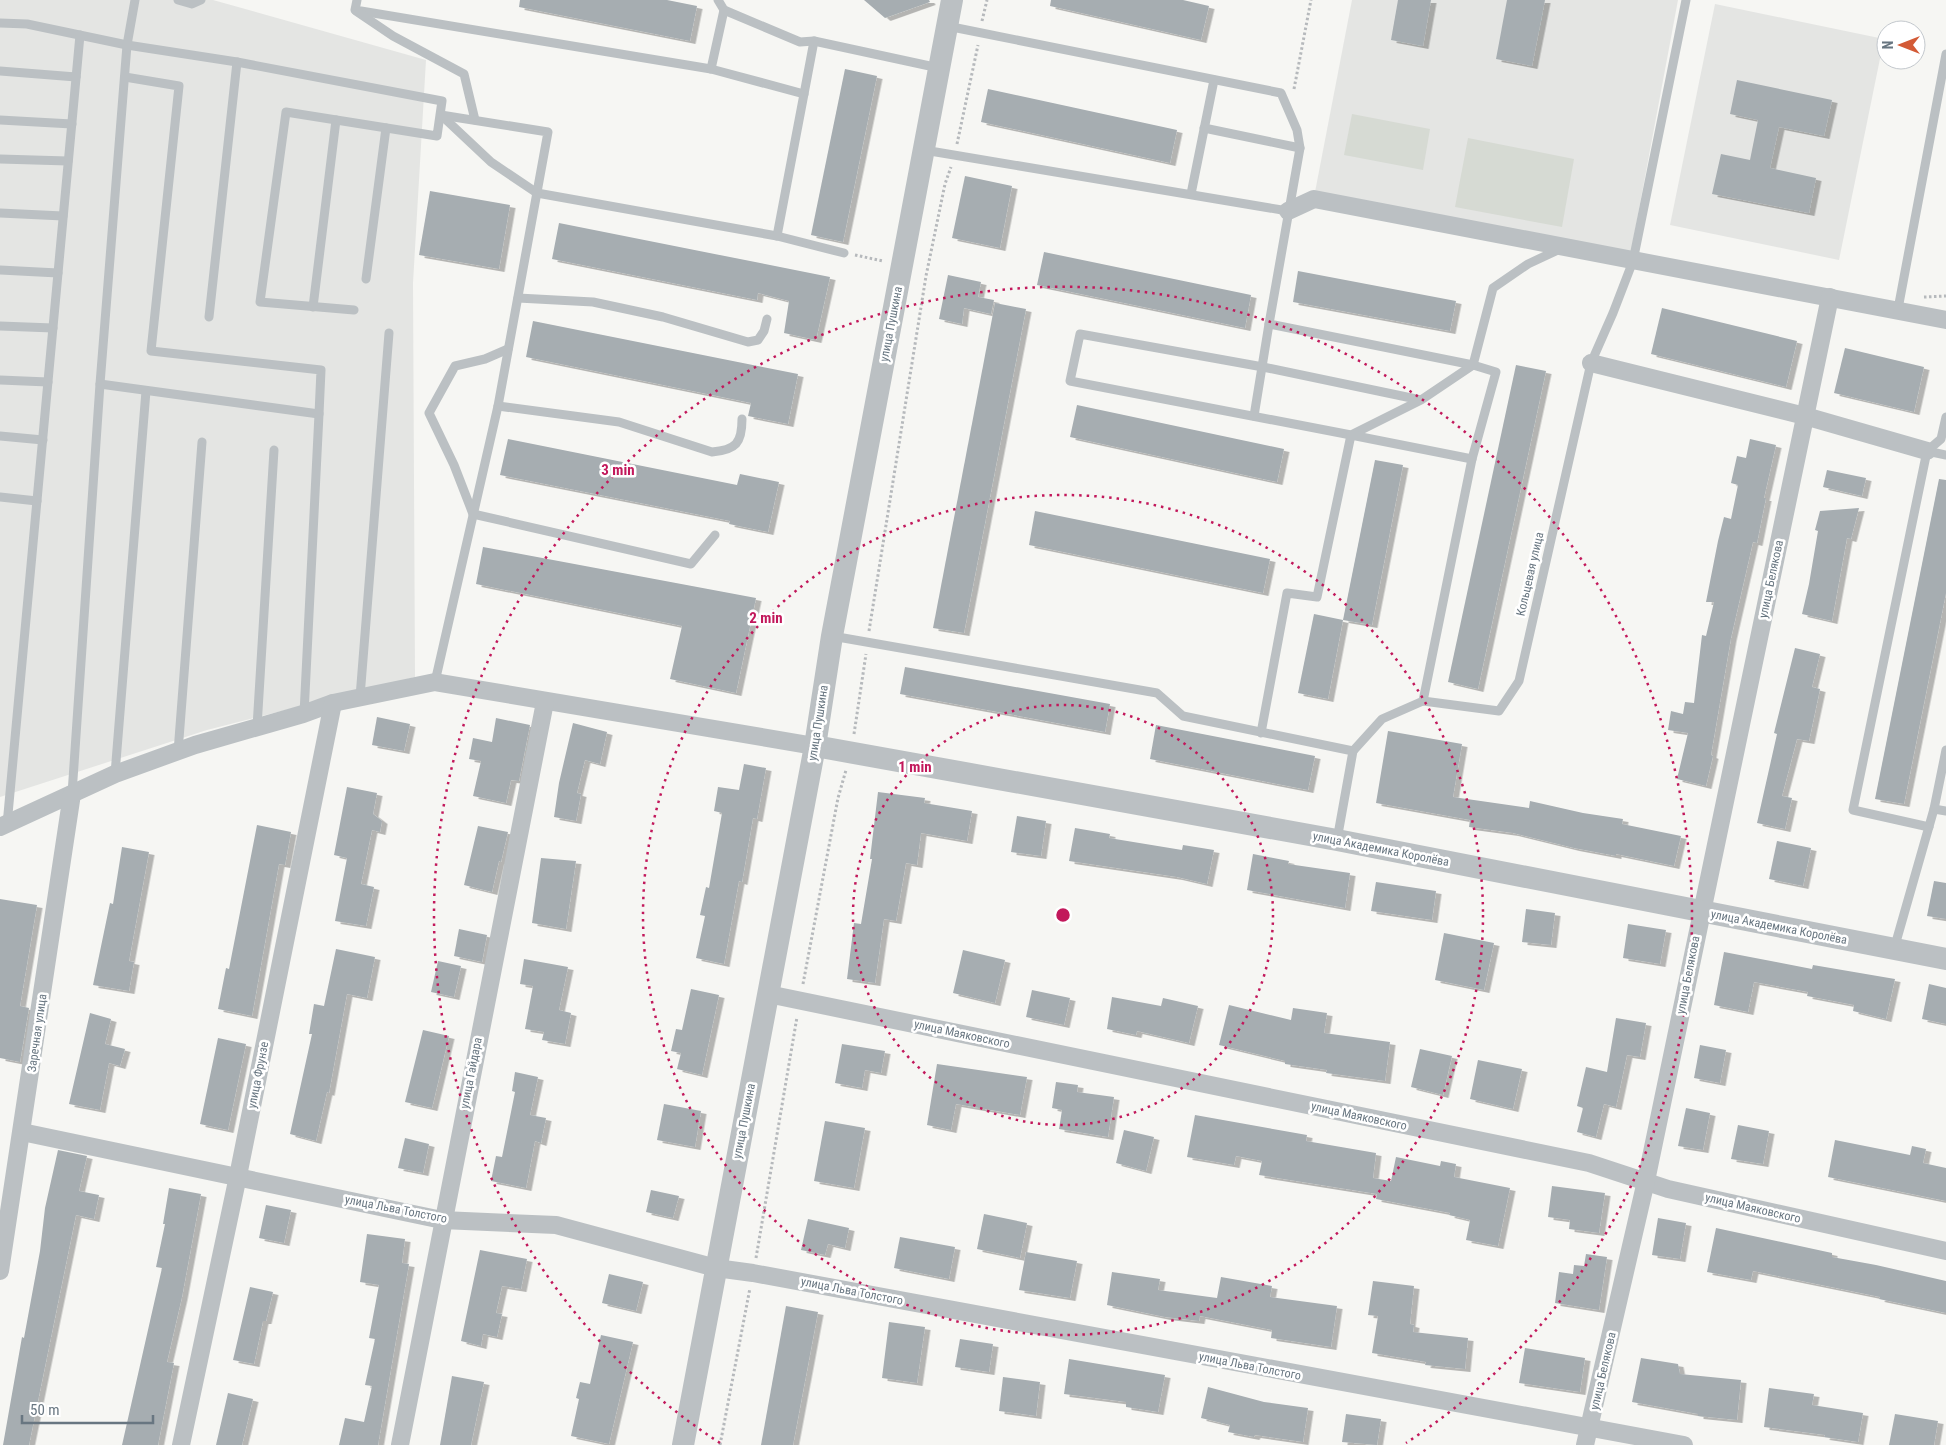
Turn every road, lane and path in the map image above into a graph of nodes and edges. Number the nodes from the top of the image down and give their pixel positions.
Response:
1 (135, 0) edge
2 (178, 0) edge
3 (201, 0) edge
4 (356, 0) edge
5 (718, 0) edge
6 (987, 0) edge
7 (1311, 0) edge
8 (1686, 0) edge
9 (949, 1) edge
10 (355, 10) junction
11 (724, 10) junction
12 (0, 23) edge
13 (947, 26) junction
14 (980, 33) junction
15 (80, 35) junction
16 (814, 41) junction
17 (127, 45) junction
18 (1946, 54) edge
19 (237, 62) junction
20 (939, 68) junction
21 (711, 69) junction
22 (0, 71) edge
23 (76, 77) junction
24 (124, 77) junction
25 (1214, 80) junction
26 (804, 94) junction
27 (1289, 112) junction
28 (441, 115) junction
29 (0, 120) edge
30 (336, 120) junction
31 (475, 120) junction
32 (72, 124) junction
33 (386, 128) junction
34 (1204, 128) junction
35 (1300, 148) junction
36 (924, 150) junction
37 (955, 154) junction
38 (0, 159) edge
39 (68, 161) junction
40 (537, 192) junction
41 (1191, 194) junction
42 (1288, 211) junction
43 (0, 213) edge
44 (64, 216) junction
45 (777, 236) junction
46 (1565, 247) junction
47 (844, 253) joint
48 (1633, 261) junction
49 (902, 264) junction
50 (0, 270) edge
51 (58, 273) junction
52 (366, 279) dead end
53 (1830, 297) junction
54 (518, 298) junction
55 (313, 307) junction
56 (1898, 309) junction
57 (354, 310) dead end
58 (209, 317) dead end
59 (766, 319) dead end
60 (1946, 320) edge
61 (1269, 324) junction
62 (0, 326) edge
63 (53, 328) junction
64 (389, 333) dead end
65 (508, 349) junction
66 (1591, 363) junction
67 (1473, 365) junction
68 (1263, 367) junction
69 (0, 380) edge
70 (48, 382) junction
71 (100, 384) junction
72 (146, 391) junction
73 (1421, 400) junction
74 (498, 406) junction
75 (319, 414) junction
76 (1254, 416) junction
77 (1805, 416) junction
78 (1946, 417) edge
79 (742, 419) dead end
80 (0, 436) edge
81 (1351, 436) junction
82 (43, 440) junction
83 (202, 442) dead end
84 (274, 450) dead end
85 (1927, 451) junction
86 (1946, 455) edge
87 (1472, 459) junction
88 (0, 497) edge
89 (37, 501) junction
90 (473, 514) junction
91 (715, 535) dead end
92 (832, 636) junction
93 (867, 642) junction
94 (435, 682) junction
95 (360, 697) junction
96 (1423, 701) junction
97 (545, 702) junction
98 (333, 704) junction
99 (304, 714) junction
100 (257, 727) junction
101 (1261, 733) junction
102 (815, 746) junction
103 (1353, 750) junction
104 (1946, 750) edge
105 (851, 751) junction
106 (178, 752) junction
107 (115, 774) junction
108 (72, 794) junction
109 (1934, 809) junction
110 (1946, 811) edge
111 (4, 826) edge
112 (1929, 828) junction
113 (1337, 840) junction
114 (1700, 912) junction
115 (1894, 949) junction
116 (1946, 959) edge
117 (768, 994) junction
118 (800, 1000) junction
119 (22, 1132) junction
120 (238, 1176) junction
121 (1646, 1181) junction
122 (442, 1220) junction
123 (1946, 1251) edge
124 (716, 1268) junction
125 (0, 1271) edge
126 (753, 1273) junction
127 (1587, 1437) edge
128 (180, 1445) edge
129 (400, 1445) edge
130 (683, 1445) edge
131 (720, 1445) edge
132 (1684, 1445) edge

1 - 17 lane
2 - 3 lane
4 - 10 lane
5 - 11 lane
6 - 14 path
7 - 27 path
8 - 48 lane
9 - 13 street, улица Пушкина
10 - 21 lane
10 - 31 lane
11 - 16 lane
11 - 21 lane
12 - 15 lane
13 - 14 lane
13 - 20 street, улица Пушкина
14 - 25 lane
14 - 37 path
15 - 17 lane
15 - 23 lane
16 - 20 lane
16 - 26 lane
17 - 19 lane
17 - 24 lane
18 - 56 lane
19 - 28 lane
19 - 58 lane
20 - 36 street, улица Пушкина
21 - 26 lane
22 - 23 lane
23 - 32 lane
24 - 71 lane
24 - 75 lane
25 - 27 lane
25 - 34 lane
26 - 45 lane
27 - 35 lane
28 - 31 lane
28 - 33 lane
28 - 40 lane
29 - 32 lane
30 - 33 lane
30 - 55 lane
30 - 55 lane
31 - 40 lane
32 - 39 lane
33 - 52 lane
34 - 35 lane
34 - 41 lane
35 - 42 lane
36 - 37 lane
36 - 49 street, улица Пушкина
37 - 41 lane
37 - 93 path
38 - 39 lane
39 - 44 lane
40 - 45 lane
40 - 54 lane
41 - 42 lane
42 - 46 street
42 - 61 lane
43 - 44 lane
44 - 51 lane
45 - 47 lane
46 - 48 street
46 - 67 lane
47 - 49 path
48 - 53 street
48 - 66 lane
49 - 92 street, улица Пушкина
50 - 51 lane
51 - 63 lane
53 - 56 street
53 - 77 street, улица Белякова
54 - 59 lane
54 - 65 lane
55 - 57 lane
56 - 60 street
61 - 67 lane
61 - 68 lane
62 - 63 lane
63 - 70 lane
64 - 95 lane
65 - 74 lane
65 - 90 lane
66 - 77 street
66 - 96 lane, Кольцевая улица
67 - 73 lane
67 - 87 lane
68 - 73 lane
68 - 76 lane
68 - 76 lane
69 - 70 lane
70 - 82 lane
71 - 72 lane
71 - 108 lane
72 - 75 lane
72 - 107 lane
73 - 81 lane
74 - 79 lane
74 - 90 lane
75 - 99 lane
76 - 81 lane
77 - 85 street
77 - 114 street, улица Белякова
78 - 85 lane
80 - 82 lane
81 - 87 lane
81 - 101 lane
82 - 89 lane
83 - 106 lane
84 - 100 lane
85 - 86 lane
85 - 112 lane
87 - 96 lane
88 - 89 lane
89 - 111 lane
90 - 91 lane
90 - 94 lane
92 - 93 lane
92 - 102 street, улица Пушкина
93 - 101 lane
93 - 105 path
94 - 95 street
94 - 97 street
95 - 98 street
96 - 103 lane
97 - 102 street
97 - 122 street, улица Гайдара
98 - 99 street
98 - 120 street, улица Фрунзе
99 - 100 street
100 - 106 street
101 - 103 lane
102 - 105 street, улица Академика Королёва
102 - 117 street, улица Пушкина
103 - 113 lane
104 - 109 lane
105 - 113 street, улица Академика Королёва
105 - 118 path
106 - 107 street
107 - 108 street
108 - 111 street
108 - 119 street, Заречная улица
109 - 110 lane
109 - 112 lane
112 - 115 lane
113 - 114 street, улица Академика Королёва
114 - 115 street, улица Академика Королёва
114 - 121 street, улица Белякова
115 - 116 street, улица Академика Королёва
117 - 118 street, улица Маяковского
117 - 124 street, улица Пушкина
118 - 121 street, улица Маяковского
118 - 126 path
119 - 120 street, улица Льва Толстого
119 - 125 street, Заречная улица
120 - 122 street, улица Льва Толстого
120 - 128 street, улица Фрунзе
121 - 123 street, улица Маяковского
121 - 127 street, улица Белякова
122 - 124 street, улица Льва Толстого
122 - 129 street, улица Гайдара
124 - 126 street, улица Льва Толстого
124 - 130 street, улица Пушкина
126 - 127 street, улица Льва Толстого
126 - 131 path
127 - 132 street, улица Льва Толстого

